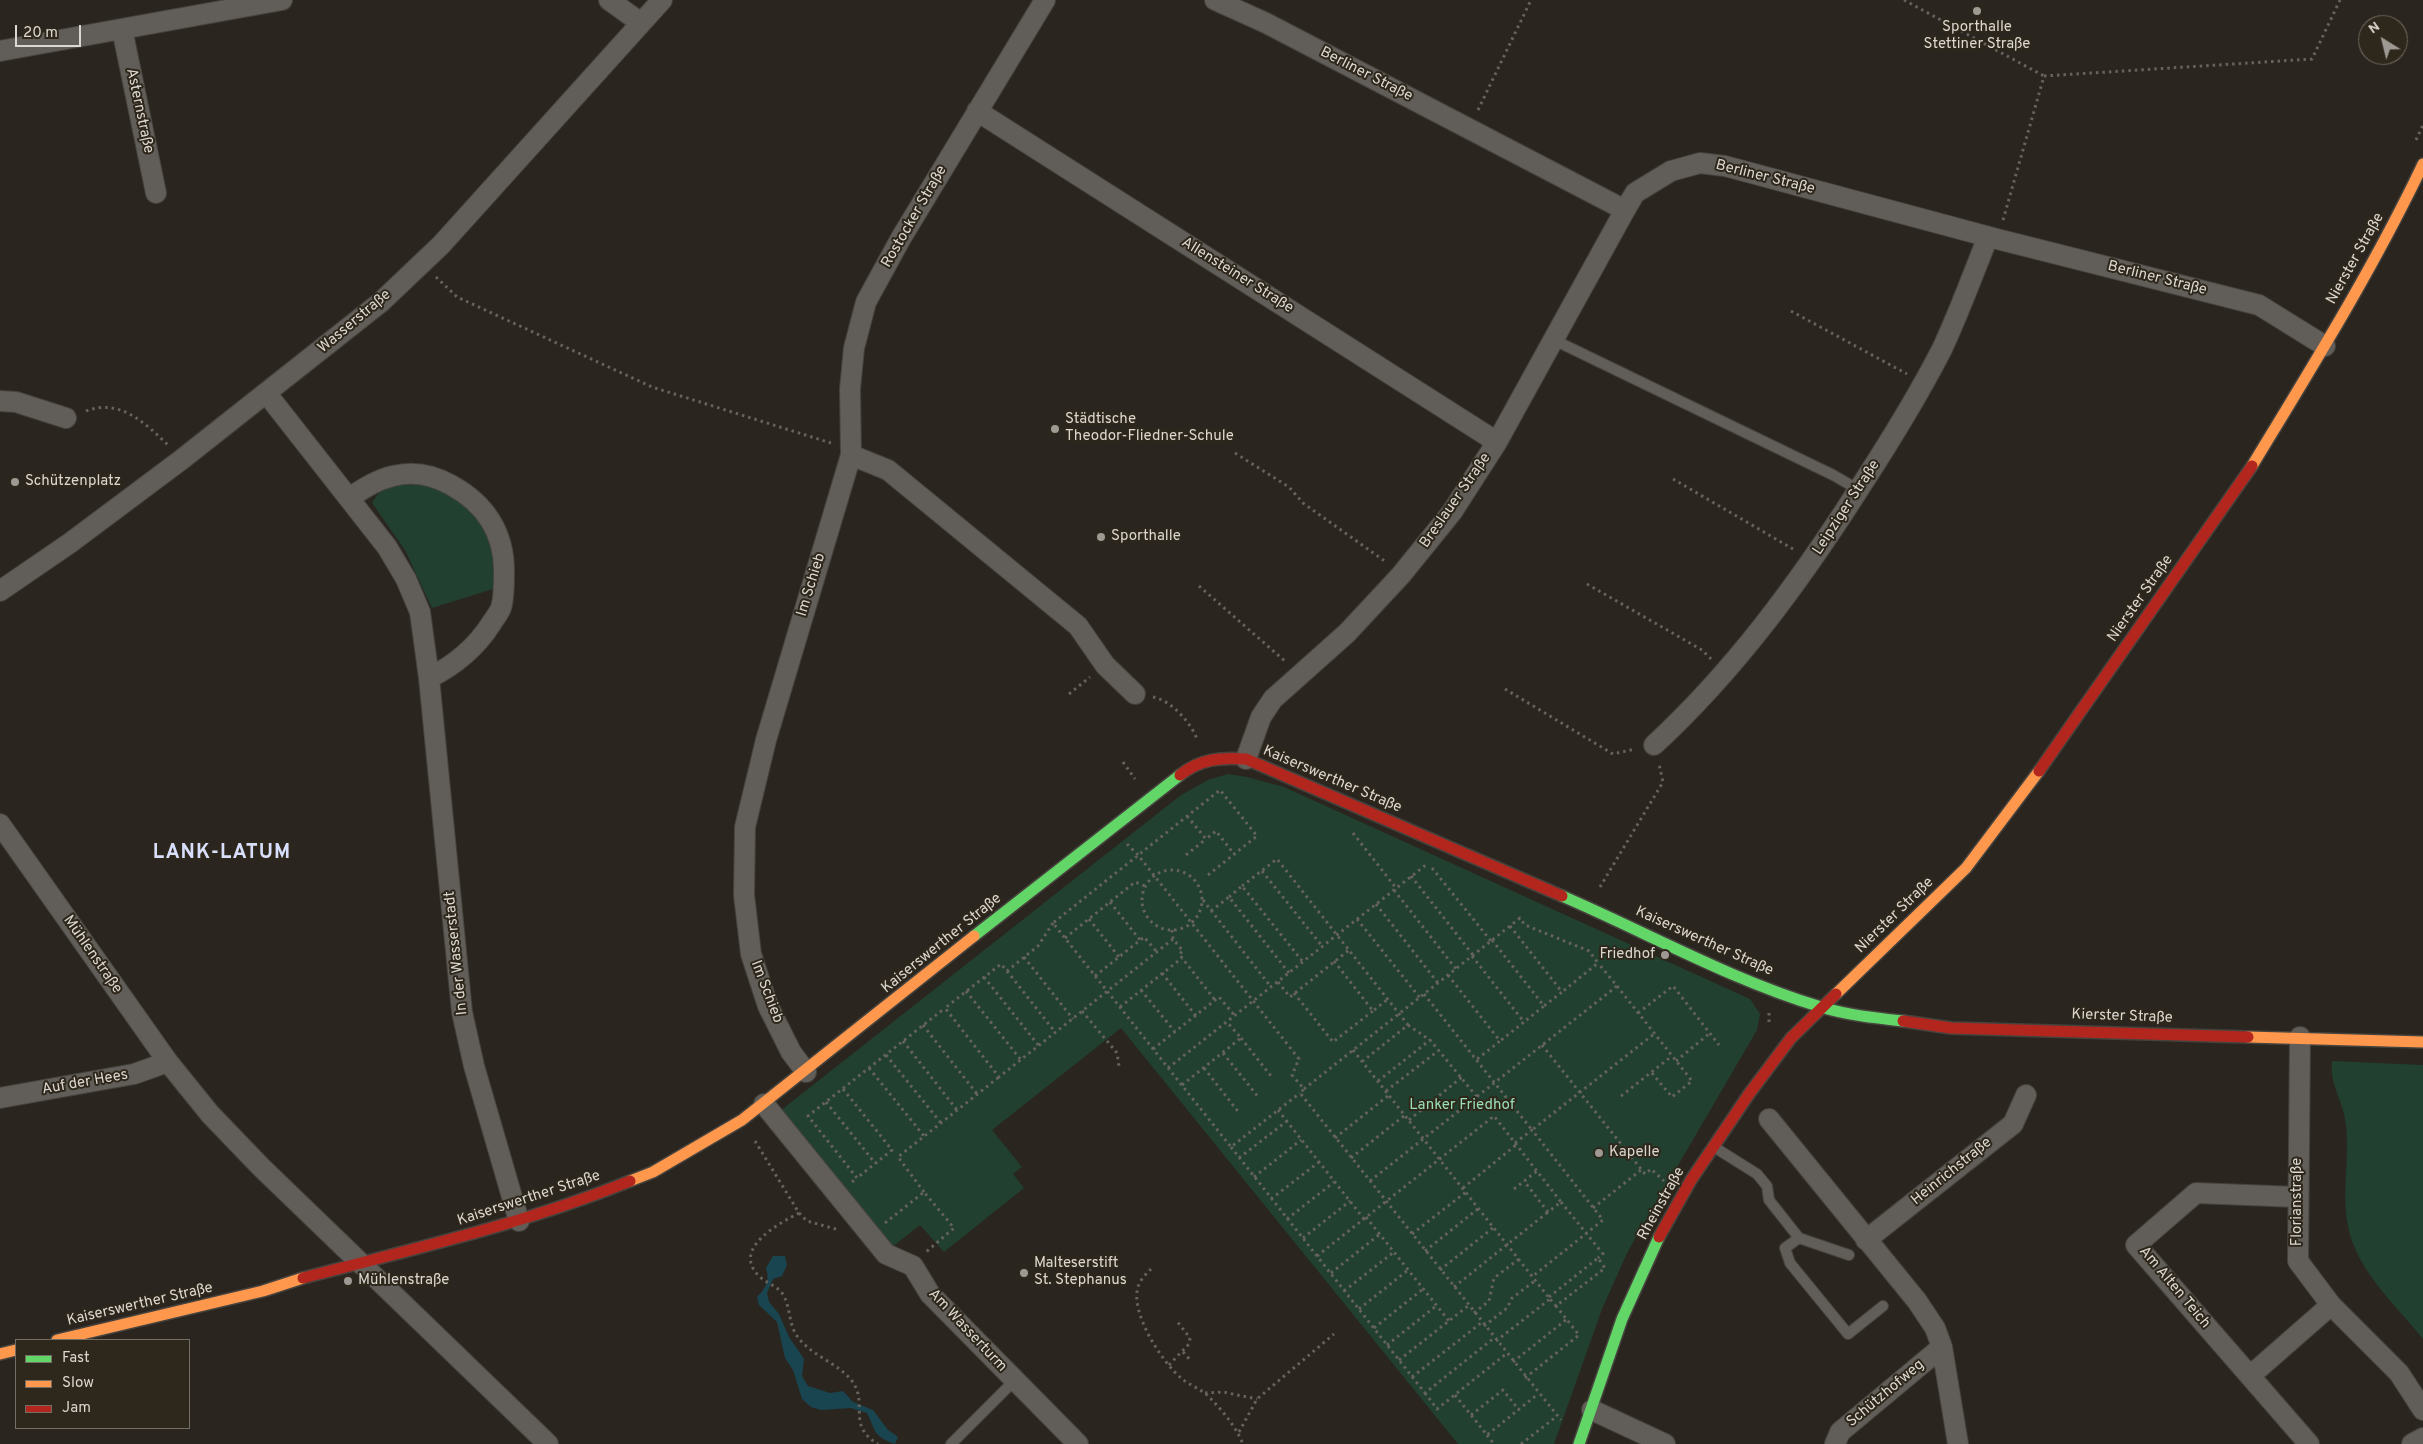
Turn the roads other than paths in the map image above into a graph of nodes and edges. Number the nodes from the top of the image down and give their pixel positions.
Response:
1 (282, 0) edge
2 (609, 0) edge
3 (662, 0) edge
4 (1045, 0) edge
5 (1215, 0) edge
6 (249, 3) edge
7 (641, 23) junction
8 (122, 29) junction
9 (0, 51) edge
10 (977, 111) junction
11 (2423, 164) edge
12 (156, 193) dead end
13 (1625, 210) junction
14 (1993, 238) junction
15 (1554, 340) junction
16 (2325, 346) junction
17 (267, 394) junction
18 (0, 401) edge
19 (66, 418) road end
20 (1498, 442) junction
21 (851, 450) junction
22 (1859, 490) junction
23 (349, 498) junction
24 (0, 591) edge
25 (429, 678) junction
26 (1135, 694) road end
27 (1654, 745) road end
28 (1246, 759) junction
29 (3, 836) edge
30 (1821, 1007) junction
31 (2300, 1038) junction
32 (2423, 1042) edge
33 (168, 1062) junction
34 (806, 1072) junction
35 (2026, 1094) dead end
36 (0, 1098) edge
37 (764, 1104) junction
38 (1769, 1119) dead end
39 (1713, 1147) junction
40 (2297, 1197) junction
41 (519, 1221) junction
42 (1799, 1238) junction
43 (1866, 1240) junction
44 (1849, 1255) dead end
45 (361, 1264) junction
46 (2331, 1305) junction
47 (1883, 1306) dead end
48 (61, 1339) edge
49 (1942, 1347) junction
50 (15, 1350) edge
51 (0, 1354) edge
52 (2250, 1376) junction
53 (1014, 1381) junction
54 (1592, 1410) junction
55 (2423, 1410) edge
56 (2423, 1438) edge
57 (548, 1444) edge
58 (951, 1444) edge
59 (1078, 1444) edge
60 (1579, 1444) edge
61 (1665, 1444) edge
62 (1835, 1444) edge
63 (1958, 1444) edge
64 (2309, 1444) edge
65 (2412, 1444) edge

1 - 6 street
2 - 7 street
3 - 7 street, Wasserstraße
4 - 10 street, Rostocker Straße
5 - 13 street, Berliner Straße
6 - 8 street
7 - 17 street, Wasserstraße
8 - 9 street
8 - 12 street, Asternstraße
10 - 20 street, Allensteiner Straße
10 - 21 street, Rostocker Straße
11 - 16 street, Nierster Straße
13 - 14 street, Berliner Straße
13 - 15 street, Breslauer Straße
14 - 16 street, Berliner Straße
14 - 22 street, Leipziger Straße
15 - 20 street, Breslauer Straße
15 - 22 lane
16 - 30 street, Nierster Straße
17 - 23 street, In der Wasserstadt
17 - 24 street, Wasserstraße
18 - 19 street
20 - 28 street, Breslauer Straße
21 - 26 street
21 - 34 street, Im Schieb
22 - 27 street, Leipziger Straße
23 - 25 street, In der Wasserstadt
23 - 25 street
25 - 41 street, In der Wasserstadt
28 - 30 street, Kaiserswerther Straße
28 - 34 street, Kaiserswerther Straße
29 - 33 street, Mühlenstraße
30 - 31 street, Kierster Straße
30 - 39 street, Rheinstraße
31 - 32 street, Kierster Straße
31 - 40 street, Florianstraße
33 - 36 street, Auf der Hees
33 - 45 street, Mühlenstraße
34 - 37 street, Kaiserswerther Straße
35 - 43 street, Heinrichstraße
37 - 41 street, Kaiserswerther Straße
37 - 53 street, Am Wasserturm
38 - 43 street
39 - 42 lane
39 - 54 street, Rheinstraße
40 - 46 street, Florianstraße
40 - 52 street, Am Alten Teich
41 - 45 street, Kaiserswerther Straße
42 - 44 lane
42 - 47 lane
43 - 49 street
45 - 48 street, Kaiserswerther Straße
45 - 57 street, Mühlenstraße
46 - 52 street
46 - 55 street, Florianstraße
49 - 62 street, Schützhofweg
49 - 63 street
50 - 51 street
52 - 64 street, Am Alten Teich
53 - 58 lane
53 - 59 street, Am Wasserturm
54 - 60 street, Rheinstraße
54 - 61 street
56 - 65 street

